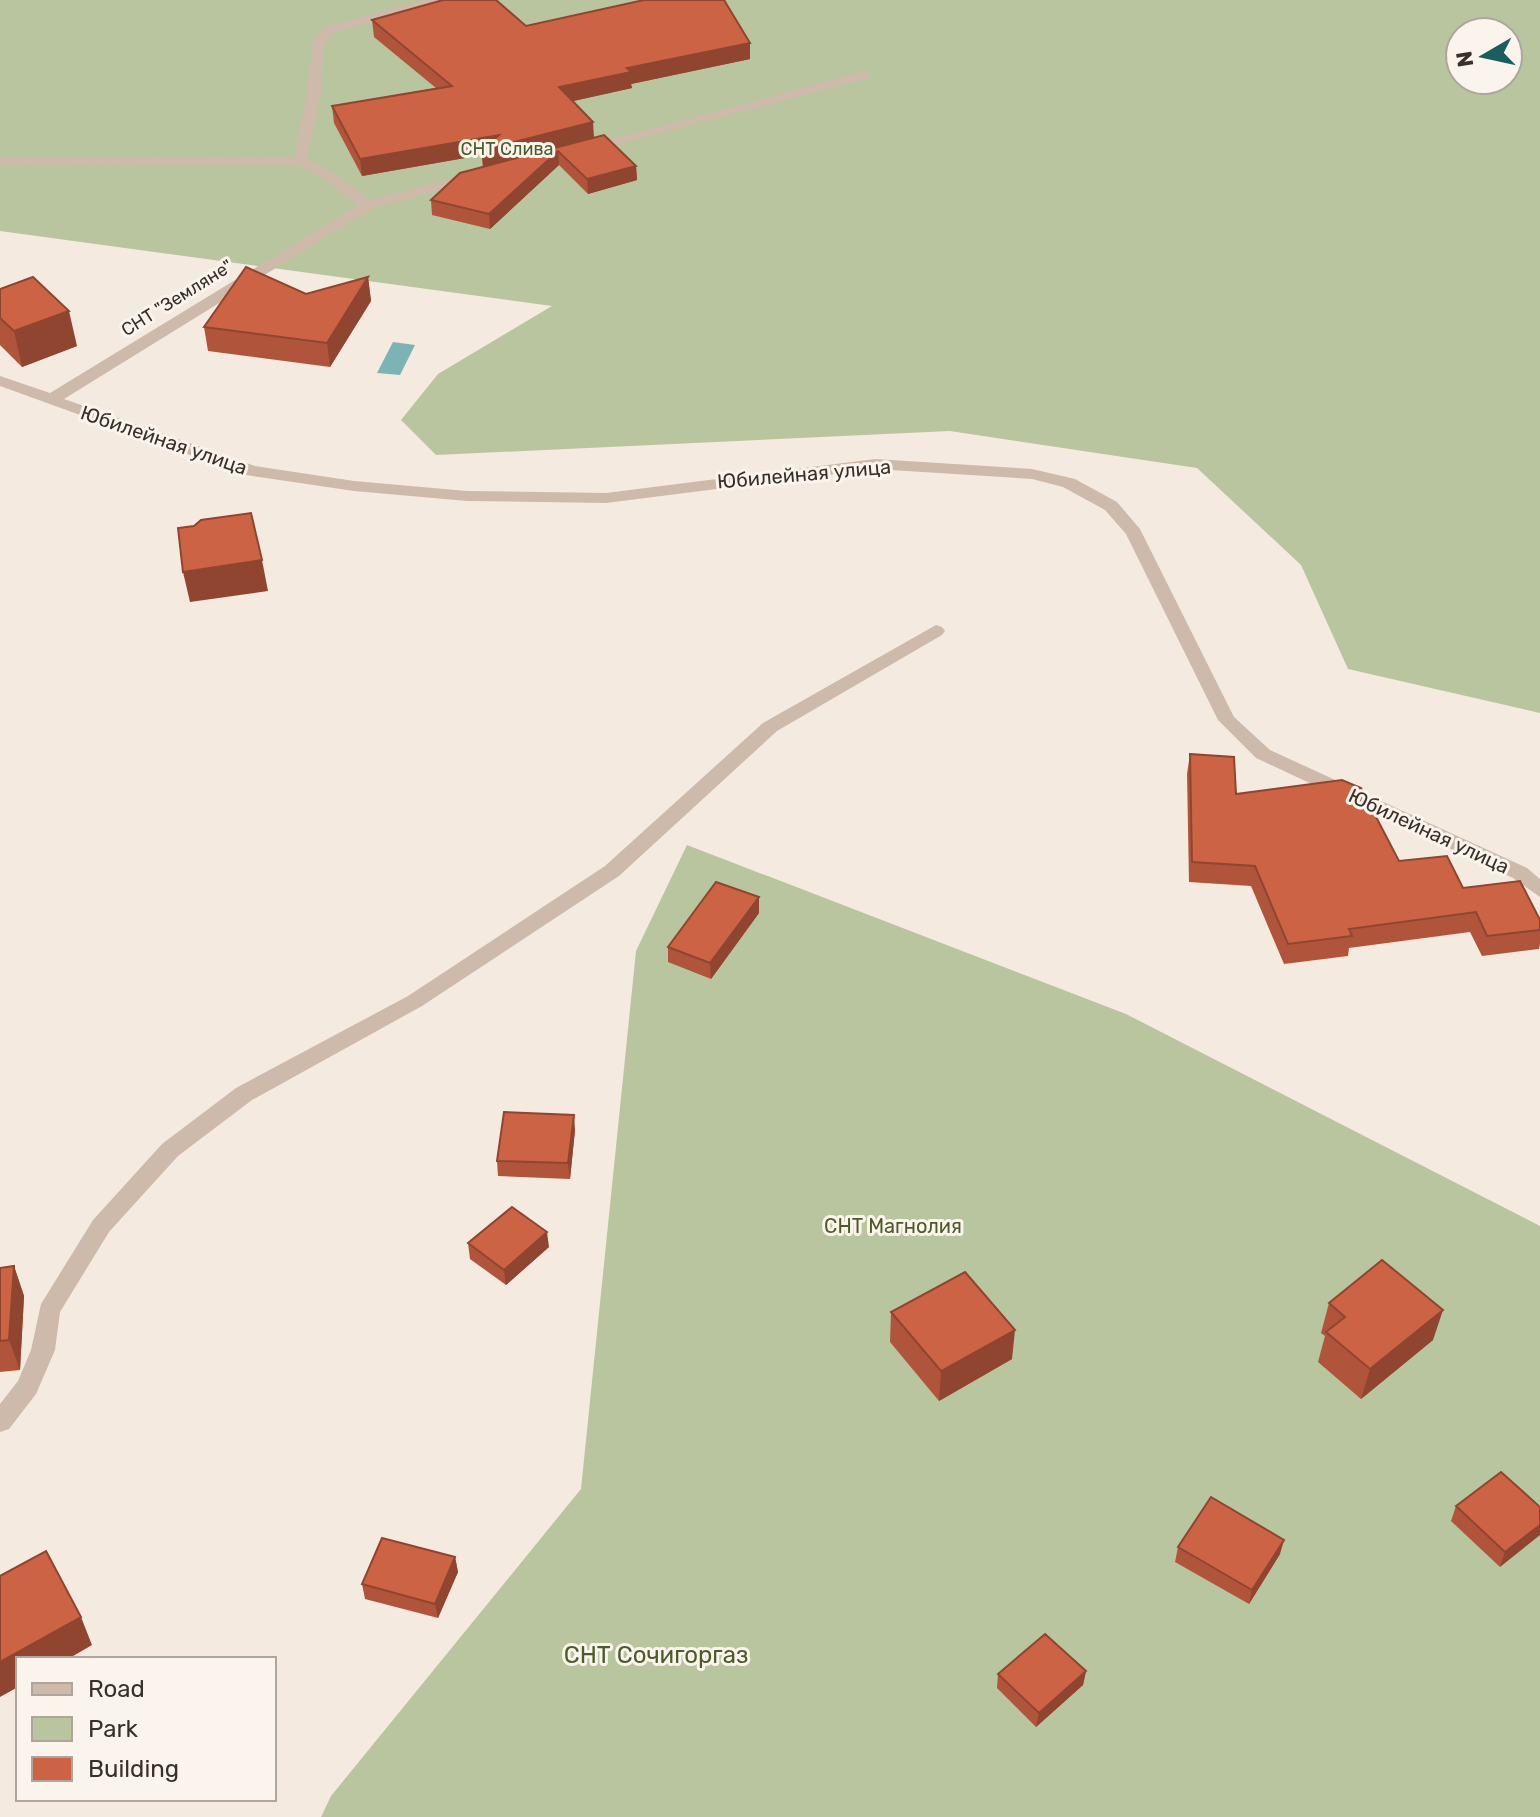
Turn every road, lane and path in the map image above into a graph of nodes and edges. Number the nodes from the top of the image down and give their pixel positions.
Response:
1 (438, 0) edge
2 (865, 75) dead end
3 (566, 153) edge
4 (300, 161) junction
5 (0, 162) edge
6 (490, 173) edge
7 (368, 205) junction
8 (0, 381) edge
9 (49, 401) junction
10 (936, 631) dead end
11 (1540, 890) edge
12 (0, 1422) edge

1 - 4 street
2 - 3 street
4 - 5 street
4 - 7 street
6 - 7 street, СНТ "Земляне"
7 - 9 street, СНТ "Земляне"
8 - 9 street, Юбилейная улица
9 - 11 street, Юбилейная улица
10 - 12 street

